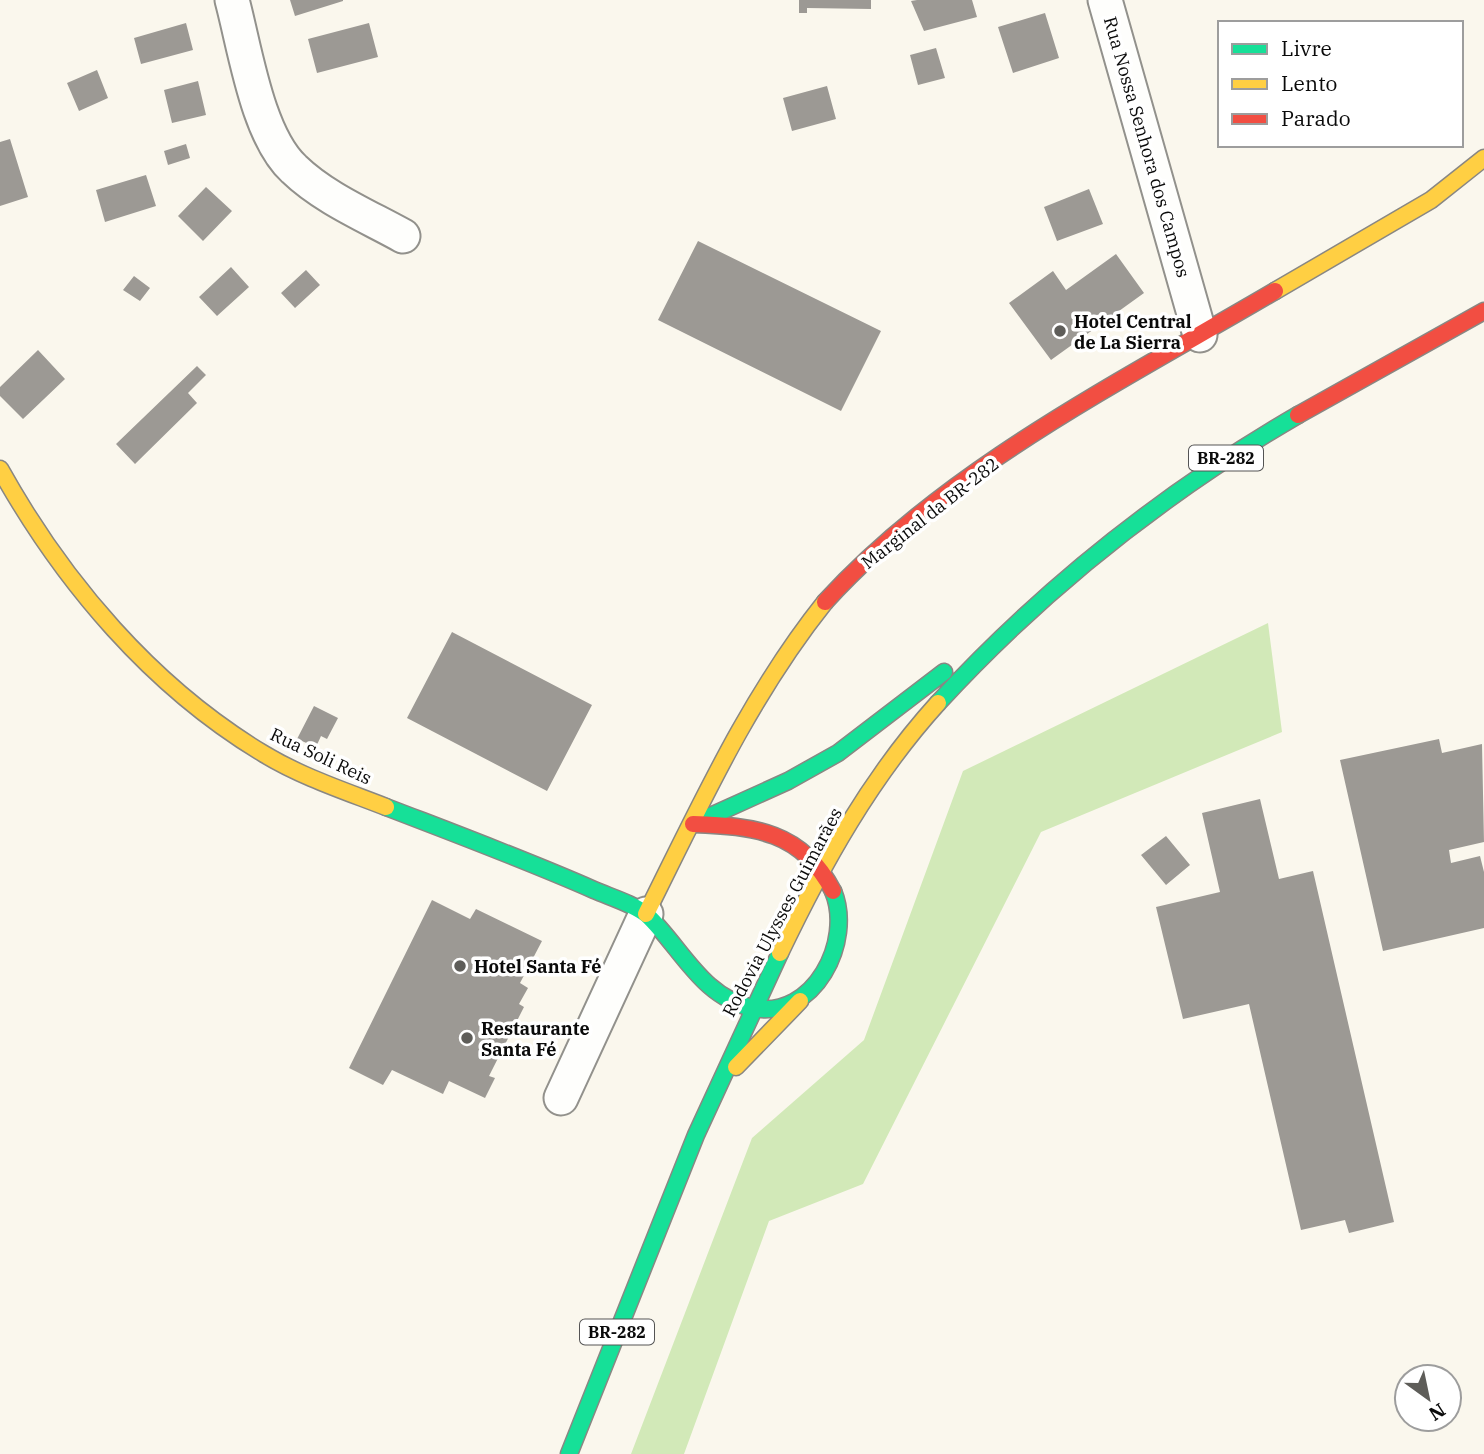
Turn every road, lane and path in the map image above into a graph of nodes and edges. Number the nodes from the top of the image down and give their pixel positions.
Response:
1 (232, 0) edge
2 (1105, 0) edge
3 (1484, 158) edge
4 (403, 236) dead end
5 (1484, 311) edge
6 (1200, 335) junction
7 (1469, 338) dead end
8 (1431, 339) junction
9 (0, 469) edge
10 (1037, 601) junction
11 (692, 824) junction
12 (822, 869) junction
13 (646, 914) junction
14 (800, 1001) junction
15 (752, 1008) junction
16 (718, 1086) junction
17 (561, 1098) dead end
18 (569, 1454) edge

1 - 4 street
2 - 6 street, Rua Nossa Senhora dos Campos
3 - 6 main road, Marginal da BR-282
5 - 8 main road, Rodovia Ulysses Guimarães / BR-282
6 - 11 main road, Marginal da BR-282
7 - 8 main road, Rodovia Ulysses Guimarães / BR-282
8 - 10 main road, Rodovia Ulysses Guimarães / BR-282
9 - 13 main road, Rua Soli Reis
10 - 11 main road
10 - 12 main road, Rodovia Ulysses Guimarães / BR-282
11 - 12 main road
11 - 13 main road, Marginal da BR-282
12 - 14 main road
12 - 15 main road, Rodovia Ulysses Guimarães / BR-282
13 - 15 main road
13 - 17 street, Marginal da BR-282
14 - 15 main road
14 - 16 main road
15 - 16 main road, Rodovia Ulysses Guimarães / BR-282
16 - 18 main road, Rodovia Ulysses Guimarães / BR-282

